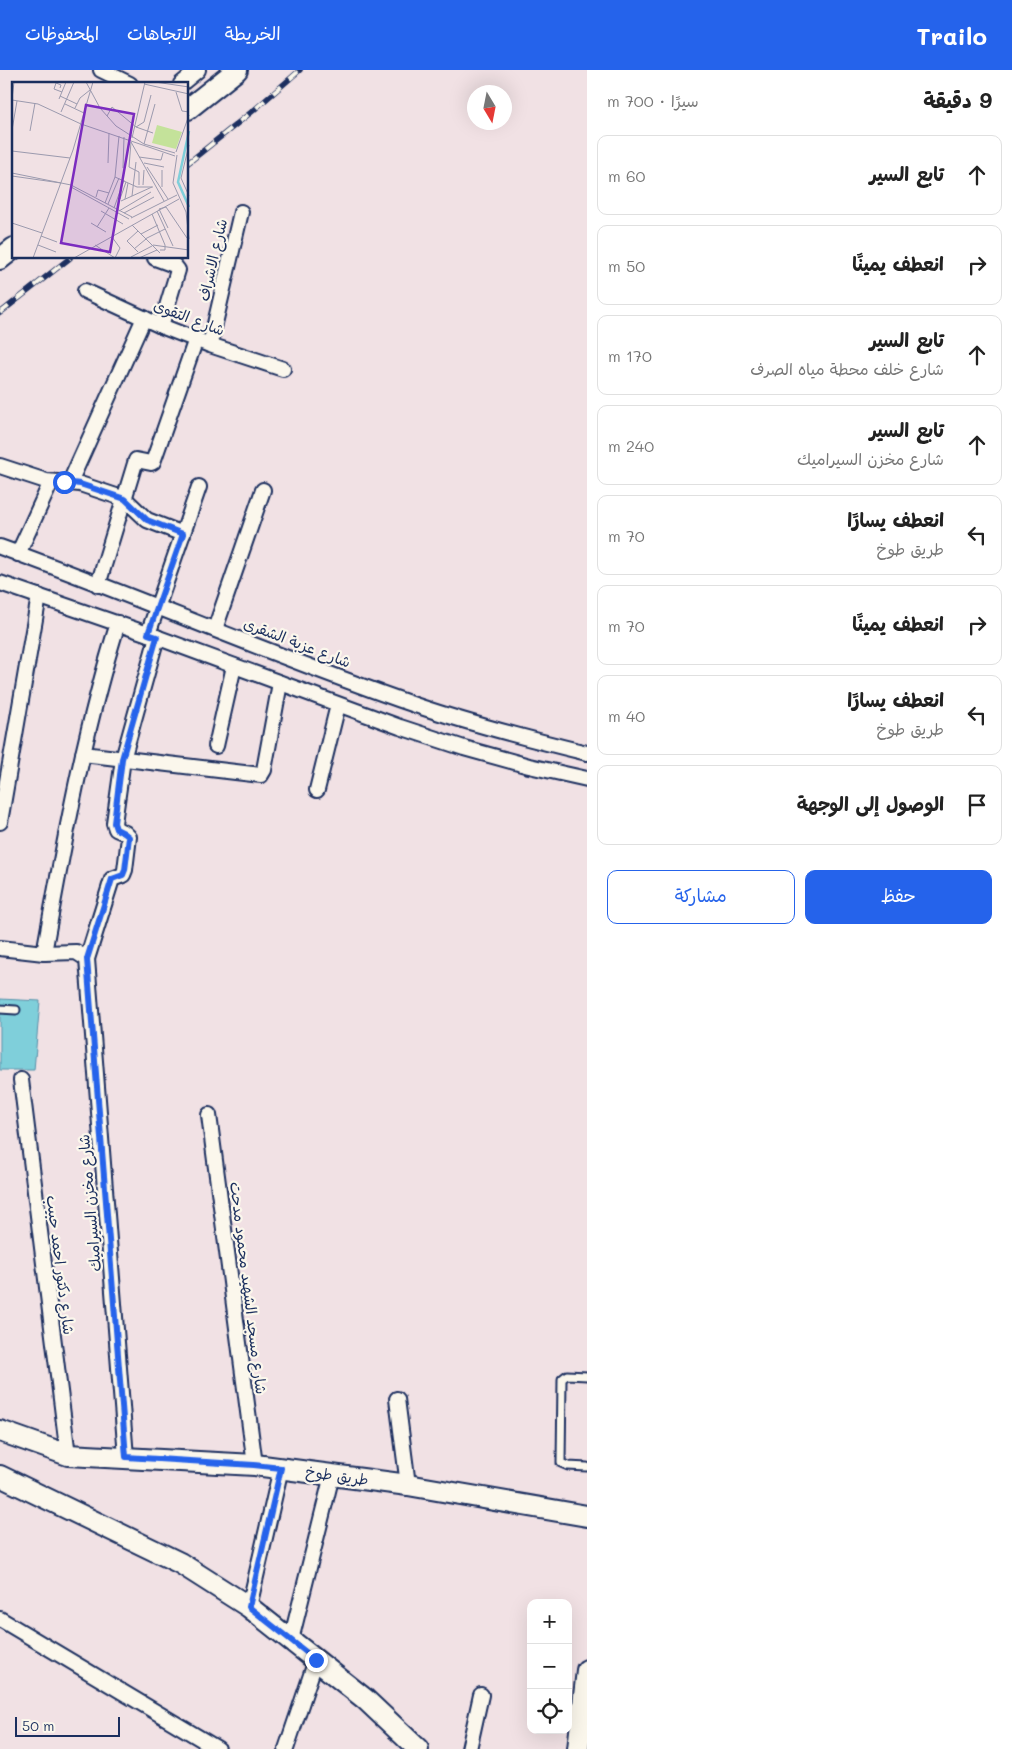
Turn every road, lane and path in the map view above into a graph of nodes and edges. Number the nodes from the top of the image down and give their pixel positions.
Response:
1 (198, 70) edge
2 (237, 70) edge
3 (109, 71) edge
4 (127, 82) edge
5 (183, 82) edge
6 (189, 108) edge
7 (241, 212) dead end
8 (158, 259) edge
9 (85, 291) dead end
10 (144, 318) junction
11 (161, 326) junction
12 (196, 339) junction
13 (210, 345) junction
14 (284, 369) dead end
15 (0, 466) edge
16 (51, 482) junction
17 (70, 482) junction
18 (199, 487) dead end
19 (263, 490) dead end
20 (125, 499) junction
21 (183, 534) junction
22 (0, 547) edge
23 (18, 554) junction
24 (0, 583) edge
25 (98, 585) junction
26 (39, 596) junction
27 (157, 607) junction
28 (118, 623) junction
29 (215, 630) junction
30 (153, 636) junction
31 (234, 666) junction
32 (280, 683) junction
33 (338, 705) junction
34 (216, 746) dead end
35 (587, 753) edge
36 (83, 754) junction
37 (122, 759) junction
38 (587, 779) edge
39 (317, 790) dead end
40 (0, 822) edge
41 (0, 948) edge
42 (44, 953) junction
43 (81, 956) junction
44 (0, 1009) edge
45 (16, 1010) dead end
46 (21, 1080) dead end
47 (209, 1115) dead end
48 (587, 1376) edge
49 (397, 1399) dead end
50 (0, 1431) edge
51 (68, 1455) junction
52 (126, 1457) junction
53 (254, 1465) junction
54 (587, 1467) edge
55 (281, 1468) junction
56 (332, 1475) junction
57 (0, 1476) edge
58 (408, 1485) junction
59 (587, 1516) edge
60 (249, 1607) junction
61 (0, 1619) edge
62 (291, 1640) junction
63 (316, 1660) junction
64 (587, 1670) edge
65 (481, 1695) dead end
66 (584, 1715) edge
67 (218, 1749) edge
68 (286, 1749) edge
69 (418, 1749) edge
70 (469, 1749) edge
71 (578, 1749) edge

1 - 5 street
2 - 6 street
3 - 4 street
7 - 13 street, شارع الاشراف
8 - 11 street
9 - 10 street, شارع التقوى
10 - 11 street, شارع التقوى
10 - 17 street
11 - 12 street, شارع التقوى
12 - 13 street, شارع التقوى
12 - 20 street
13 - 14 street, شارع التقوى
15 - 16 street
16 - 17 street
16 - 23 street
17 - 20 street
18 - 21 street
19 - 29 street
20 - 21 street
20 - 25 street
21 - 27 street
22 - 23 street, شارع عزبة الشقرى
23 - 25 street, شارع عزبة الشقرى
24 - 26 street
25 - 27 street, شارع عزبة الشقرى
26 - 28 street
26 - 40 street
27 - 29 street, شارع عزبة الشقرى
27 - 30 street
28 - 30 street
28 - 36 street
29 - 35 street, شارع عزبة الشقرى
30 - 31 street
30 - 37 street
31 - 32 street
31 - 34 street
32 - 33 street
32 - 37 street
33 - 38 street
33 - 39 street
36 - 37 street
36 - 42 street
37 - 43 street
41 - 42 street
42 - 43 street
43 - 52 street, شارع مخزن السيراميك
44 - 45 lane
46 - 51 street, شارع دكتور احمد حبيب
47 - 53 street, شارع مسجد الشهيد محمود مدحت
48 - 54 lane
49 - 58 street
50 - 51 street, طريق طوخ
51 - 52 street, طريق طوخ
52 - 53 street, طريق طوخ
53 - 55 street, طريق طوخ
55 - 56 street, طريق طوخ
55 - 60 street
56 - 58 street, طريق طوخ
56 - 62 street
57 - 60 street
58 - 59 street, طريق طوخ
60 - 62 street
61 - 67 street
62 - 63 street
63 - 68 street
63 - 69 street
64 - 66 street
65 - 70 street
66 - 71 street

